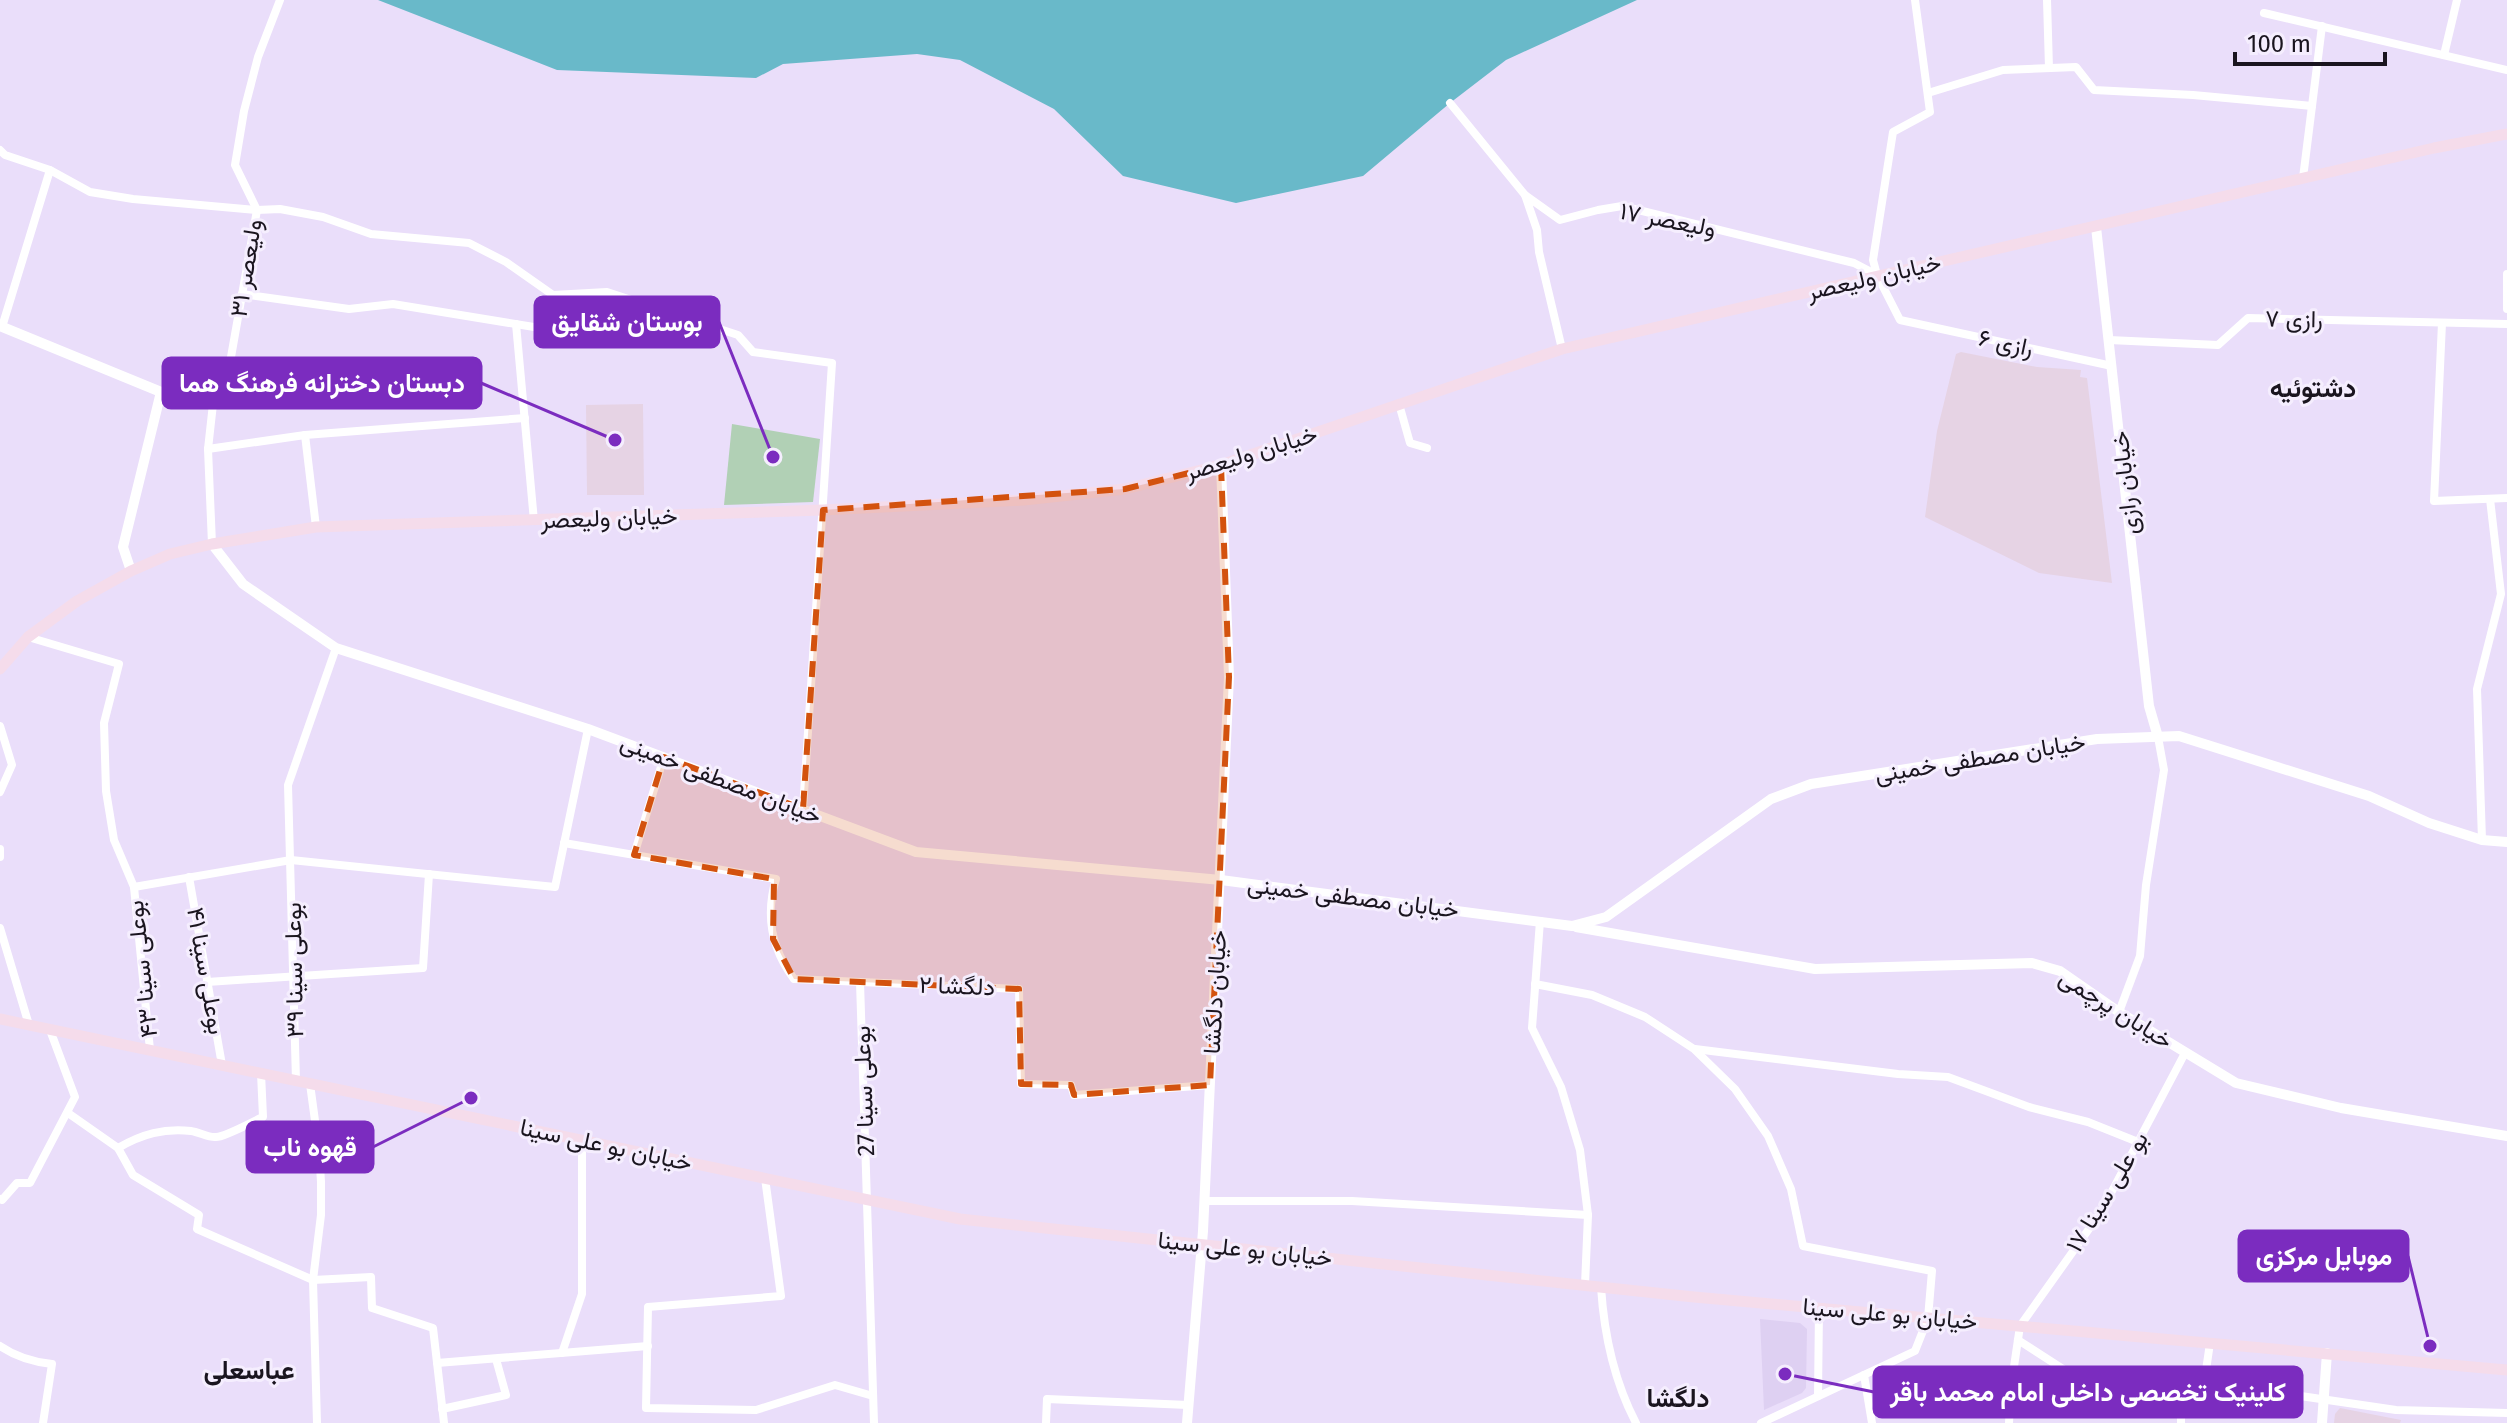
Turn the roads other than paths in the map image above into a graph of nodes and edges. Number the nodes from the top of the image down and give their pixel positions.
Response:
1 (280, 0) edge
2 (1915, 0) edge
3 (2047, 0) edge
4 (2457, 0) edge
5 (2264, 13) dead end
6 (2322, 26) junction
7 (2444, 55) junction
8 (2049, 68) junction
9 (2507, 70) edge
10 (1928, 93) junction
11 (1450, 103) dead end
12 (2312, 106) junction
13 (2507, 134) edge
14 (0, 150) edge
15 (50, 170) junction
16 (2303, 178) junction
17 (1525, 195) junction
18 (257, 210) junction
19 (2096, 227) junction
20 (2507, 274) edge
21 (1877, 275) junction
22 (242, 294) junction
23 (553, 295) junction
24 (2507, 309) edge
25 (2442, 323) junction
26 (516, 324) junction
27 (2507, 324) edge
28 (1, 327) edge
29 (2109, 340) junction
30 (1562, 349) junction
31 (2112, 366) junction
32 (161, 392) junction
33 (213, 404) junction
34 (1399, 404) junction
35 (525, 418) junction
36 (305, 435) junction
37 (1427, 448) dead end
38 (208, 449) junction
39 (1221, 465) junction
40 (2507, 498) edge
41 (2490, 499) junction
42 (823, 510) junction
43 (534, 521) junction
44 (316, 527) junction
45 (212, 544) junction
46 (131, 571) junction
47 (28, 637) junction
48 (336, 648) junction
49 (0, 669) edge
50 (0, 726) edge
51 (588, 729) junction
52 (2158, 737) junction
53 (664, 757) junction
54 (0, 792) edge
55 (803, 809) junction
56 (2482, 840) junction
57 (2507, 842) edge
58 (564, 843) junction
59 (0, 849) edge
60 (634, 855) junction
61 (0, 857) edge
62 (291, 860) junction
63 (429, 874) junction
64 (189, 877) junction
65 (1221, 880) junction
66 (134, 887) junction
67 (1540, 921) junction
68 (1572, 926) junction
69 (0, 928) edge
70 (4, 954) edge
71 (294, 976) junction
72 (207, 982) junction
73 (860, 982) junction
74 (1535, 984) junction
75 (2119, 1012) junction
76 (0, 1019) edge
77 (29, 1025) junction
78 (50, 1030) junction
79 (1694, 1049) junction
80 (150, 1050) junction
81 (2185, 1053) junction
82 (222, 1065) junction
83 (261, 1073) junction
84 (296, 1081) junction
85 (310, 1084) junction
86 (1210, 1085) junction
87 (68, 1113) junction
88 (2507, 1136) edge
89 (582, 1140) junction
90 (2138, 1142) junction
91 (118, 1148) junction
92 (765, 1178) junction
93 (0, 1199) edge
94 (867, 1200) junction
95 (1204, 1201) junction
96 (1588, 1215) junction
97 (1202, 1245) junction
98 (313, 1280) junction
99 (1585, 1285) junction
100 (1601, 1287) junction
101 (1819, 1308) junction
102 (1928, 1318) junction
103 (2020, 1326) junction
104 (2018, 1340) junction
105 (2210, 1343) junction
106 (0, 1346) edge
107 (648, 1346) junction
108 (562, 1353) junction
109 (2327, 1353) junction
110 (496, 1359) junction
111 (437, 1363) junction
112 (2507, 1370) edge
113 (1864, 1375) junction
114 (1963, 1381) dead end
115 (2205, 1382) junction
116 (2011, 1387) junction
117 (873, 1396) junction
118 (1818, 1396) junction
119 (2323, 1400) junction
120 (1188, 1405) junction
121 (2181, 1408) junction
122 (442, 1409) junction
123 (2507, 1413) edge
124 (43, 1423) edge
125 (317, 1423) edge
126 (444, 1423) edge
127 (874, 1423) edge
128 (1046, 1423) edge
129 (1187, 1423) edge
130 (1636, 1423) edge
131 (1761, 1423) edge
132 (1872, 1423) edge
133 (2009, 1423) edge
134 (2181, 1423) edge
135 (2322, 1423) edge

1 - 18 street, ولیعصر ۳۱
2 - 10 street
3 - 8 street
4 - 7 street
5 - 6 street
6 - 7 street
6 - 12 street
7 - 9 street
8 - 10 street
8 - 12 street
10 - 21 street
11 - 17 street
12 - 16 street
13 - 16 main road, خیابان ولیعصر
14 - 15 street
15 - 18 street
15 - 28 street
16 - 19 main road, خیابان ولیعصر
17 - 21 street, ولیعصر ۱۷
17 - 30 street
18 - 22 street, ولیعصر ۳۱
18 - 23 street
19 - 21 main road, خیابان ولیعصر
19 - 29 street, خیابان رازی
20 - 24 street
21 - 30 main road, خیابان ولیعصر
21 - 31 street, رازی ۶
22 - 26 street
22 - 33 street, ولیعصر ۳۱
23 - 26 street
23 - 42 street
25 - 27 street, رازی ۷
25 - 29 street, رازی ۷
25 - 41 street
26 - 35 street
28 - 32 street
29 - 31 street, خیابان رازی
30 - 34 main road, خیابان ولیعصر
31 - 52 street, خیابان رازی
32 - 33 street
32 - 46 street
33 - 38 street, ولیعصر ۳۱
34 - 37 street
34 - 39 main road, خیابان ولیعصر
35 - 36 street
35 - 43 street
36 - 38 street
36 - 44 street
38 - 45 street, ولیعصر ۳۱
39 - 42 main road, خیابان ولیعصر
39 - 65 street, خیابان دلگشا
40 - 41 street
41 - 56 street
42 - 43 main road, خیابان ولیعصر
42 - 55 street
43 - 44 main road, خیابان ولیعصر
44 - 45 main road, خیابان ولیعصر
45 - 46 main road, خیابان ولیعصر
45 - 48 street, خیابان مصطفی خمینی
46 - 47 main road, خیابان ولیعصر
47 - 49 main road, خیابان ولیعصر
47 - 66 street, بوعلی سینا ۴۳
48 - 51 street, خیابان مصطفی خمینی
48 - 62 street, بوعلی سینا ۳۹
50 - 54 street
51 - 53 street, خیابان مصطفی خمینی
51 - 58 street
52 - 56 street, خیابان مصطفی خمینی
52 - 68 street, خیابان مصطفی خمینی
52 - 75 street
53 - 55 street, خیابان مصطفی خمینی
53 - 60 street
55 - 65 street, خیابان مصطفی خمینی
56 - 57 street, خیابان مصطفی خمینی
58 - 60 street
58 - 63 street
59 - 61 street
60 - 73 street, دلگشا ۲
62 - 63 street
62 - 64 street
62 - 71 street, بوعلی سینا ۳۹
63 - 71 street
64 - 66 street
64 - 72 street, بوعلی سینا ۴۱
65 - 67 street, خیابان مصطفی خمینی
65 - 86 street, خیابان دلگشا
66 - 80 street, بوعلی سینا ۴۳
67 - 68 street, خیابان مصطفی خمینی
67 - 74 street
68 - 75 street, خیابان پرچمی
69 - 70 street
70 - 77 street
71 - 72 street
71 - 84 street, بوعلی سینا ۳۹
72 - 82 street, بوعلی سینا ۴۱
73 - 86 street, دلگشا ۲
73 - 94 street, بوعلی سینا 27
74 - 79 street
74 - 96 street
75 - 81 street, خیابان پرچمی
76 - 77 main road, خیابان بو علی سینا
77 - 78 main road, خیابان بو علی سینا
78 - 80 main road, خیابان بو علی سینا
78 - 87 street
79 - 90 street
79 - 102 street
80 - 82 main road, خیابان بو علی سینا
81 - 88 street, خیابان پرچمی
81 - 90 street, بو علی سینا ۱۷
82 - 83 main road, خیابان بو علی سینا
83 - 84 main road, خیابان بو علی سینا
83 - 91 street
84 - 85 main road, خیابان بو علی سینا
85 - 89 main road, خیابان بو علی سینا
85 - 98 street
86 - 95 street, خیابان دلگشا
87 - 91 street
87 - 93 street
89 - 92 main road, خیابان بو علی سینا
89 - 108 street
90 - 103 street, بو علی سینا ۱۷
91 - 98 street
92 - 94 main road, خیابان بو علی سینا
92 - 107 street
94 - 97 main road, خیابان بو علی سینا
94 - 117 street, بوعلی سینا 27
95 - 96 street
95 - 97 street, خیابان دلگشا
96 - 99 street
97 - 99 main road, خیابان بو علی سینا
97 - 120 street, خیابان دلگشا
98 - 111 street
98 - 125 street
99 - 100 main road, خیابان بو علی سینا
100 - 101 main road, خیابان بو علی سینا
100 - 130 street
101 - 102 main road, خیابان بو علی سینا
101 - 118 street
102 - 103 main road, خیابان بو علی سینا
102 - 113 street
103 - 104 street
103 - 105 main road, خیابان بو علی سینا
104 - 116 street
104 - 121 street
105 - 109 main road, خیابان بو علی سینا
105 - 115 street
106 - 124 street
107 - 108 street
107 - 117 street
108 - 110 street
109 - 112 main road, خیابان بو علی سینا
109 - 119 street
110 - 111 street
110 - 122 street
111 - 122 street
113 - 118 street
113 - 132 street
114 - 116 street
115 - 119 street
115 - 121 street
116 - 133 street
117 - 127 street, بوعلی سینا 27
118 - 131 street
119 - 123 street
119 - 135 street
120 - 128 street
120 - 129 street, خیابان دلگشا
121 - 134 street
122 - 126 street

